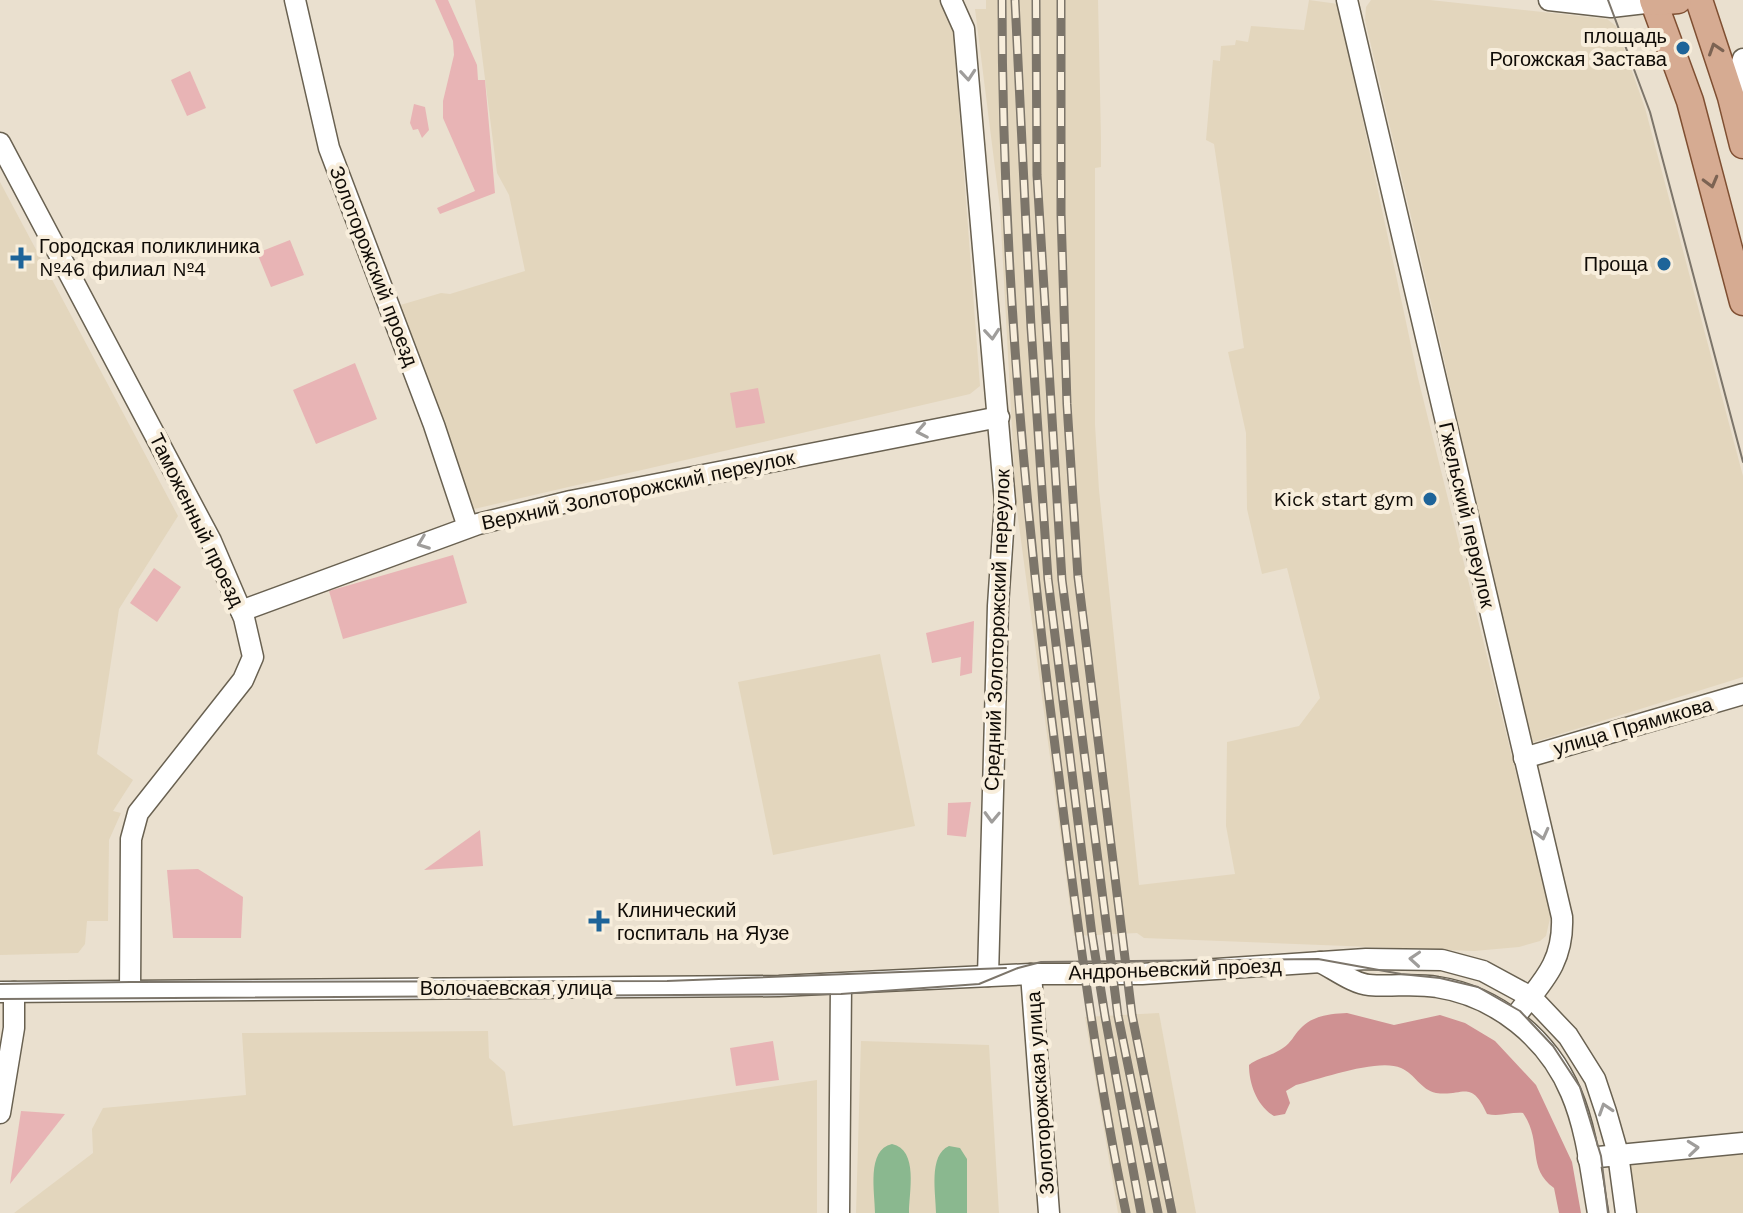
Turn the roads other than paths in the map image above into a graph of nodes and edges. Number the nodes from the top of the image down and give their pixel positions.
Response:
1 (295, 0) edge
2 (951, 0) edge
3 (1347, 0) edge
4 (1549, 0) edge
5 (1699, 0) edge
6 (1661, 1) edge
7 (1743, 59) edge
8 (1731, 97) junction
9 (0, 143) edge
10 (1743, 145) edge
11 (1743, 302) edge
12 (999, 417) junction
13 (468, 527) junction
14 (241, 611) junction
15 (1743, 694) edge
16 (1524, 758) junction
17 (1320, 962) junction
18 (1031, 974) junction
19 (988, 976) junction
20 (841, 985) junction
21 (130, 990) junction
22 (7, 992) edge
23 (1514, 1018) junction
24 (0, 1113) edge
25 (1743, 1143) edge
26 (1618, 1154) junction
27 (1588, 1158) junction
28 (839, 1213) edge
29 (1049, 1213) edge
30 (1598, 1213) edge
31 (1626, 1213) edge

1 - 13 street, Золоторожский проезд
2 -> 12 street, Средний Золоторожский переулок
3 - 16 street, Гжельский переулок
4 - 6 street
8 -> 5 main road
6 -> 11 main road
7 - 8 street
8 - 10 main road
9 - 14 street, Таможенный проезд
12 -> 13 street, Верхний Золоторожский переулок
12 -> 19 street, Средний Золоторожский переулок
13 -> 14 street, Верхний Золоторожский переулок
14 - 21 street, Таможенный проезд
15 - 16 street, улица Прямикова
16 -> 23 street, Гжельский переулок
17 - 18 street, Андроньевский проезд
17 - 23 street
26 -> 17 street, Андроньевский проезд
18 - 19 street, Волочаевская улица
18 - 29 street, Золоторожская улица
19 - 20 street, Волочаевская улица
20 - 21 street, Волочаевская улица
20 - 28 street
21 - 22 street, Волочаевская улица
22 - 24 street
23 - 27 street
26 -> 25 street
26 - 27 street
26 - 31 street, Андроньевский проезд
27 - 30 street

